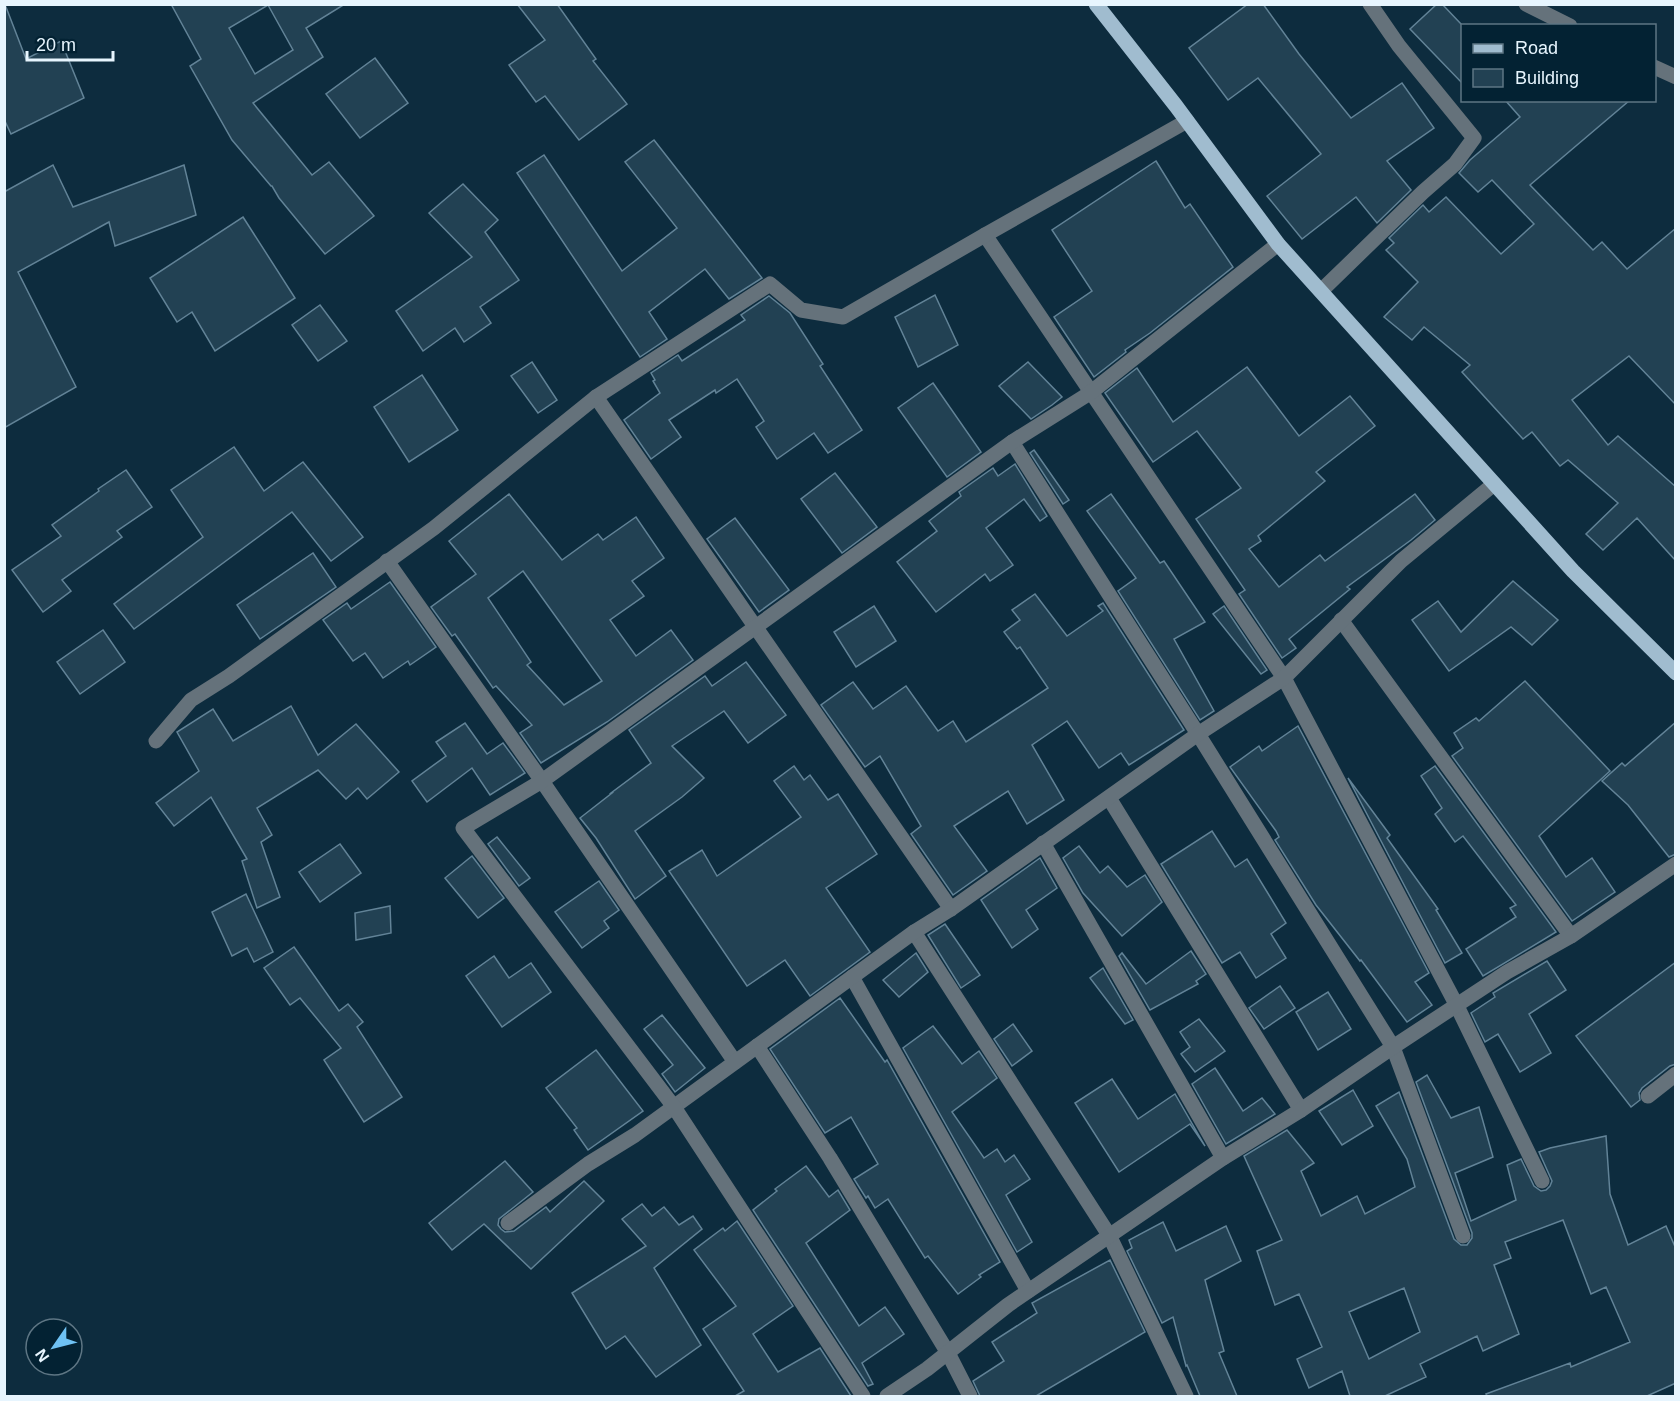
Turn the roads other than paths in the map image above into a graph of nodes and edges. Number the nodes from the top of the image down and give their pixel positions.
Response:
1 (1096, 4) edge
2 (1370, 4) edge
3 (1526, 4) edge
4 (1566, 24) edge
5 (1656, 68) edge
6 (1676, 77) edge
7 (1186, 121) junction
8 (985, 235) junction
9 (1278, 244) junction
10 (1321, 291) junction
11 (1090, 393) junction
12 (596, 397) junction
13 (1012, 442) junction
14 (1494, 484) junction
15 (387, 561) junction
16 (1341, 620) junction
17 (756, 627) junction
18 (1675, 671) edge
19 (1284, 678) junction
20 (1198, 734) junction
21 (156, 741) dead end
22 (542, 781) junction
23 (1108, 798) junction
24 (1043, 843) junction
25 (1676, 864) edge
26 (951, 909) junction
27 (914, 932) junction
28 (1571, 936) junction
29 (852, 977) junction
30 (1457, 1006) junction
31 (757, 1046) junction
32 (1393, 1047) junction
33 (735, 1062) junction
34 (1676, 1074) edge
35 (1648, 1096) dead end
36 (675, 1107) junction
37 (1301, 1110) junction
38 (1223, 1158) junction
39 (1542, 1181) dead end
40 (508, 1223) dead end
41 (1109, 1235) junction
42 (1463, 1236) dead end
43 (1028, 1291) junction
44 (948, 1353) junction
45 (863, 1396) edge
46 (887, 1396) edge
47 (970, 1396) edge
48 (1186, 1396) edge

1 - 7 main road
2 - 10 street
3 - 4 street
5 - 6 street
7 - 8 street
7 - 9 main road
8 - 11 street
8 - 12 street
9 - 10 main road
9 - 11 street
10 - 14 main road
11 - 13 street
11 - 19 street
12 - 15 street
12 - 17 street
13 - 17 street
13 - 20 street
14 - 16 street
14 - 18 main road
15 - 21 street
15 - 22 street
16 - 19 street
16 - 28 street
17 - 22 street
17 - 26 street
19 - 20 street
19 - 30 street
20 - 23 street
20 - 32 street
22 - 33 street
22 - 36 street
23 - 24 street
23 - 37 street
24 - 26 street
24 - 38 street
25 - 28 street
26 - 27 street
27 - 29 street
27 - 41 street
28 - 30 street
29 - 31 street
29 - 43 street
30 - 32 street
30 - 39 street
31 - 33 street
31 - 44 street
32 - 37 street
32 - 42 street
33 - 36 street
34 - 35 street
36 - 40 street
36 - 45 street
37 - 38 street
38 - 41 street
41 - 43 street
41 - 48 street
43 - 44 street
44 - 46 street
44 - 47 street

